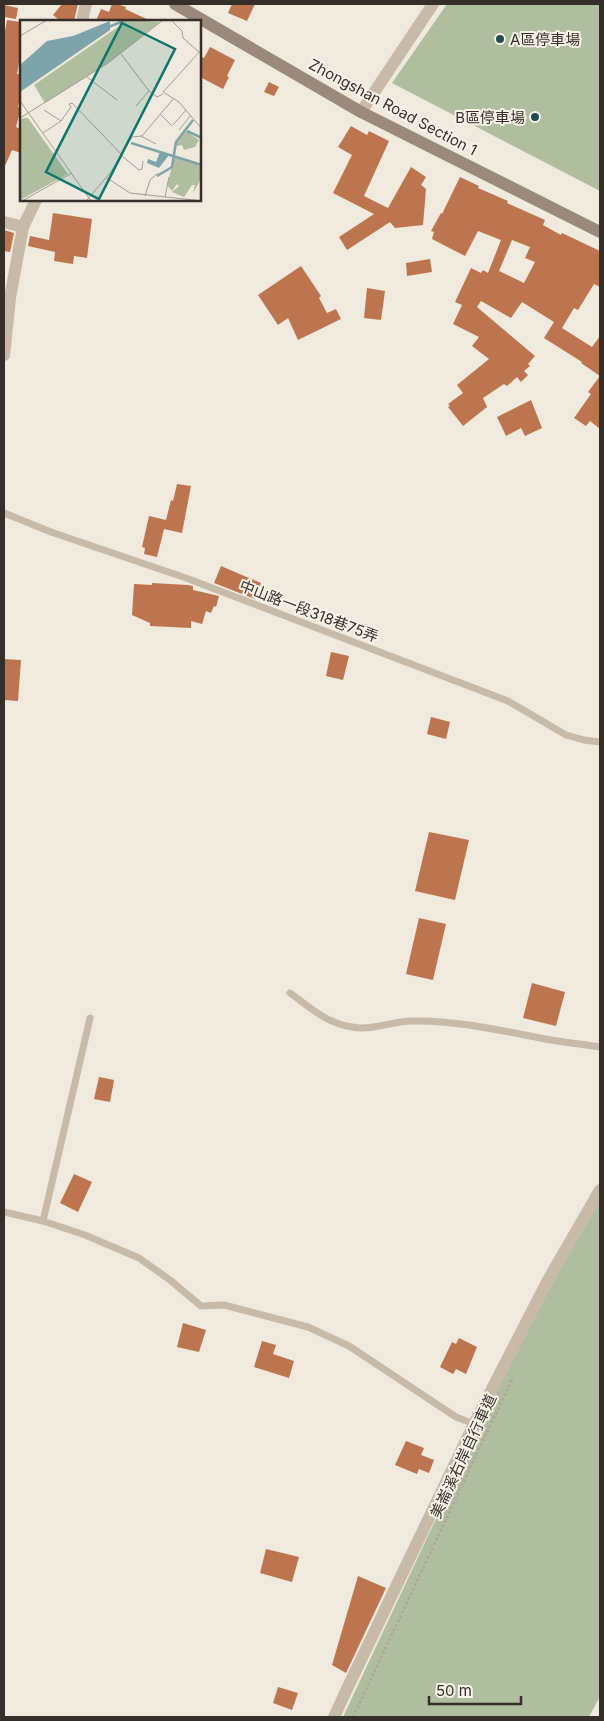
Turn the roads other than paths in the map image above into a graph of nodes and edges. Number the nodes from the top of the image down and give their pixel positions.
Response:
1 (86, 4) edge
2 (175, 4) edge
3 (433, 4) edge
4 (82, 20) edge
5 (360, 112) junction
6 (36, 201) edge
7 (4, 222) edge
8 (23, 228) junction
9 (600, 232) edge
10 (4, 355) edge
11 (4, 513) edge
12 (600, 742) edge
13 (290, 993) dead end
14 (90, 1018) dead end
15 (600, 1046) edge
16 (600, 1190) edge
17 (4, 1212) edge
18 (43, 1221) junction
19 (474, 1424) junction
20 (334, 1717) edge

1 - 4 street
2 - 5 street, Zhongshan Road Section 1
3 - 5 street
5 - 9 street, Zhongshan Road Section 1
6 - 8 street
7 - 8 street
8 - 10 street
11 - 12 lane, 中山路一段318巷75弄
13 - 15 lane
14 - 18 lane
16 - 19 street
17 - 18 lane
18 - 19 lane
19 - 20 street

